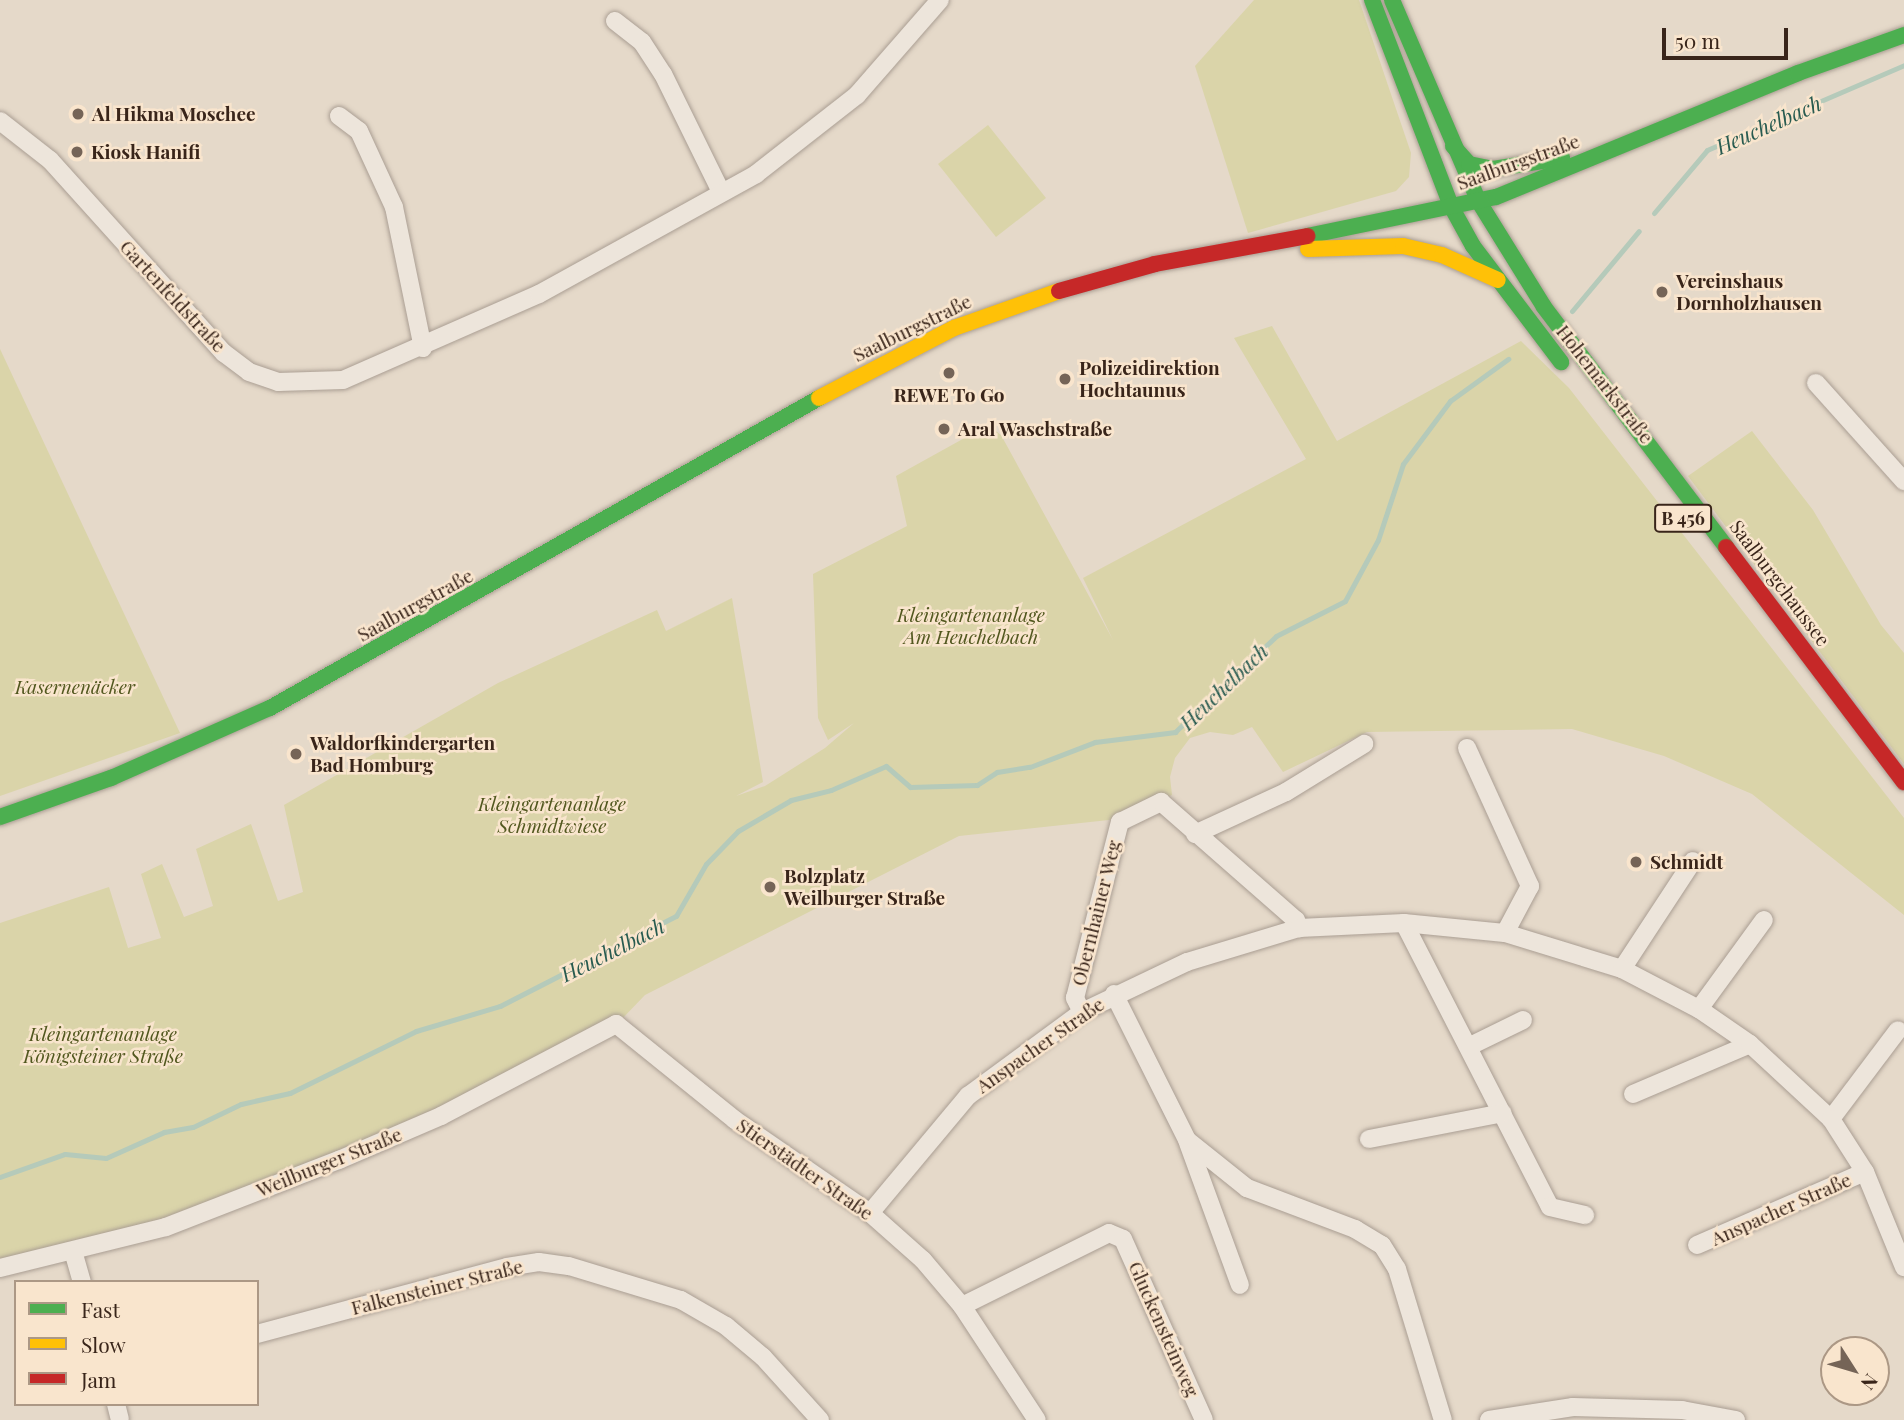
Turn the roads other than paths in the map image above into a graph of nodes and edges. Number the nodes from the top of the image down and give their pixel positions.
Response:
1 (940, 0) edge
2 (1372, 0) edge
3 (1392, 0) edge
4 (615, 21) dead end
5 (1904, 35) edge
6 (339, 116) dead end
7 (0, 121) edge
8 (1453, 146) junction
9 (1591, 158) junction
10 (721, 192) junction
11 (1479, 202) junction
12 (1452, 208) junction
13 (1215, 252) junction
14 (1498, 280) junction
15 (423, 348) junction
16 (1569, 372) dead end
17 (1816, 383) dead end
18 (1643, 467) dead end
19 (1904, 481) edge
20 (1364, 744) dead end
21 (1467, 748) dead end
22 (1878, 748) junction
23 (1904, 782) edge
24 (0, 817) edge
25 (1195, 834) junction
26 (1693, 861) dead end
27 (1764, 920) dead end
28 (1404, 923) junction
29 (1299, 928) junction
30 (1504, 933) junction
31 (1622, 968) junction
32 (1114, 994) junction
33 (1699, 1009) junction
34 (1082, 1012) junction
35 (1523, 1020) dead end
36 (1898, 1030) dead end
37 (638, 1041) joint
38 (1750, 1044) junction
39 (1469, 1046) junction
40 (1633, 1094) dead end
41 (1503, 1113) junction
42 (1831, 1119) junction
43 (1368, 1139) dead end
44 (1187, 1140) junction
45 (1866, 1172) junction
46 (870, 1213) junction
47 (1585, 1215) dead end
48 (1697, 1245) dead end
49 (73, 1251) junction
50 (1904, 1267) edge
51 (0, 1268) edge
52 (81, 1280) edge
53 (1240, 1285) dead end
54 (962, 1306) junction
55 (259, 1333) edge
56 (820, 1420) edge
57 (1037, 1420) edge
58 (1204, 1420) edge
59 (1443, 1420) edge
60 (1489, 1420) edge
61 (1736, 1420) edge

1 - 10 street, Gartenfeldstraße
2 - 12 street, Hohemarkstraße
3 - 8 street, B 456
4 - 10 street
5 - 9 street, Saalburgstraße
6 - 15 street
7 - 15 street, Gartenfeldstraße
8 - 9 street
8 - 11 street, B 456
9 - 11 street, Saalburgstraße
10 - 15 street, Gartenfeldstraße
11 - 12 street, Saalburgstraße
11 - 22 street, Saalburgchaussee / B 456
12 - 13 street, Saalburgstraße
12 - 14 street, Hohemarkstraße
13 - 14 street
13 - 24 street, Saalburgstraße
14 - 16 street, Hohemarkstraße
17 - 19 street
18 - 22 street, Hohemarkstraße / B 456
20 - 25 street
21 - 30 street
22 - 23 street, Saalburgchaussee / B 456
25 - 29 street, Obernhainer Weg
25 - 34 street, Obernhainer Weg
26 - 31 street
27 - 33 street
28 - 29 street, Anspacher Straße
28 - 30 street, Anspacher Straße
28 - 39 street
29 - 32 street, Anspacher Straße
30 - 31 street, Anspacher Straße
31 - 33 street, Anspacher Straße
32 - 34 street, Anspacher Straße
32 - 44 street
33 - 38 street, Anspacher Straße
34 - 46 street, Anspacher Straße
35 - 39 street
36 - 42 street
37 - 46 street, Stierstädter Straße
37 - 49 street, Weilburger Straße
38 - 40 street
38 - 42 street, Anspacher Straße
39 - 41 street
41 - 43 street
41 - 47 street
42 - 45 street, Anspacher Straße
44 - 53 street
44 - 59 street
45 - 48 street, Anspacher Straße
45 - 50 street, Anspacher Straße
46 - 54 street, Stierstädter Straße
49 - 51 street, Weilburger Straße
49 - 52 street
54 - 57 street, Stierstädter Straße
54 - 58 street, Gluckensteinweg
55 - 56 street, Falkensteiner Straße
60 - 61 street

